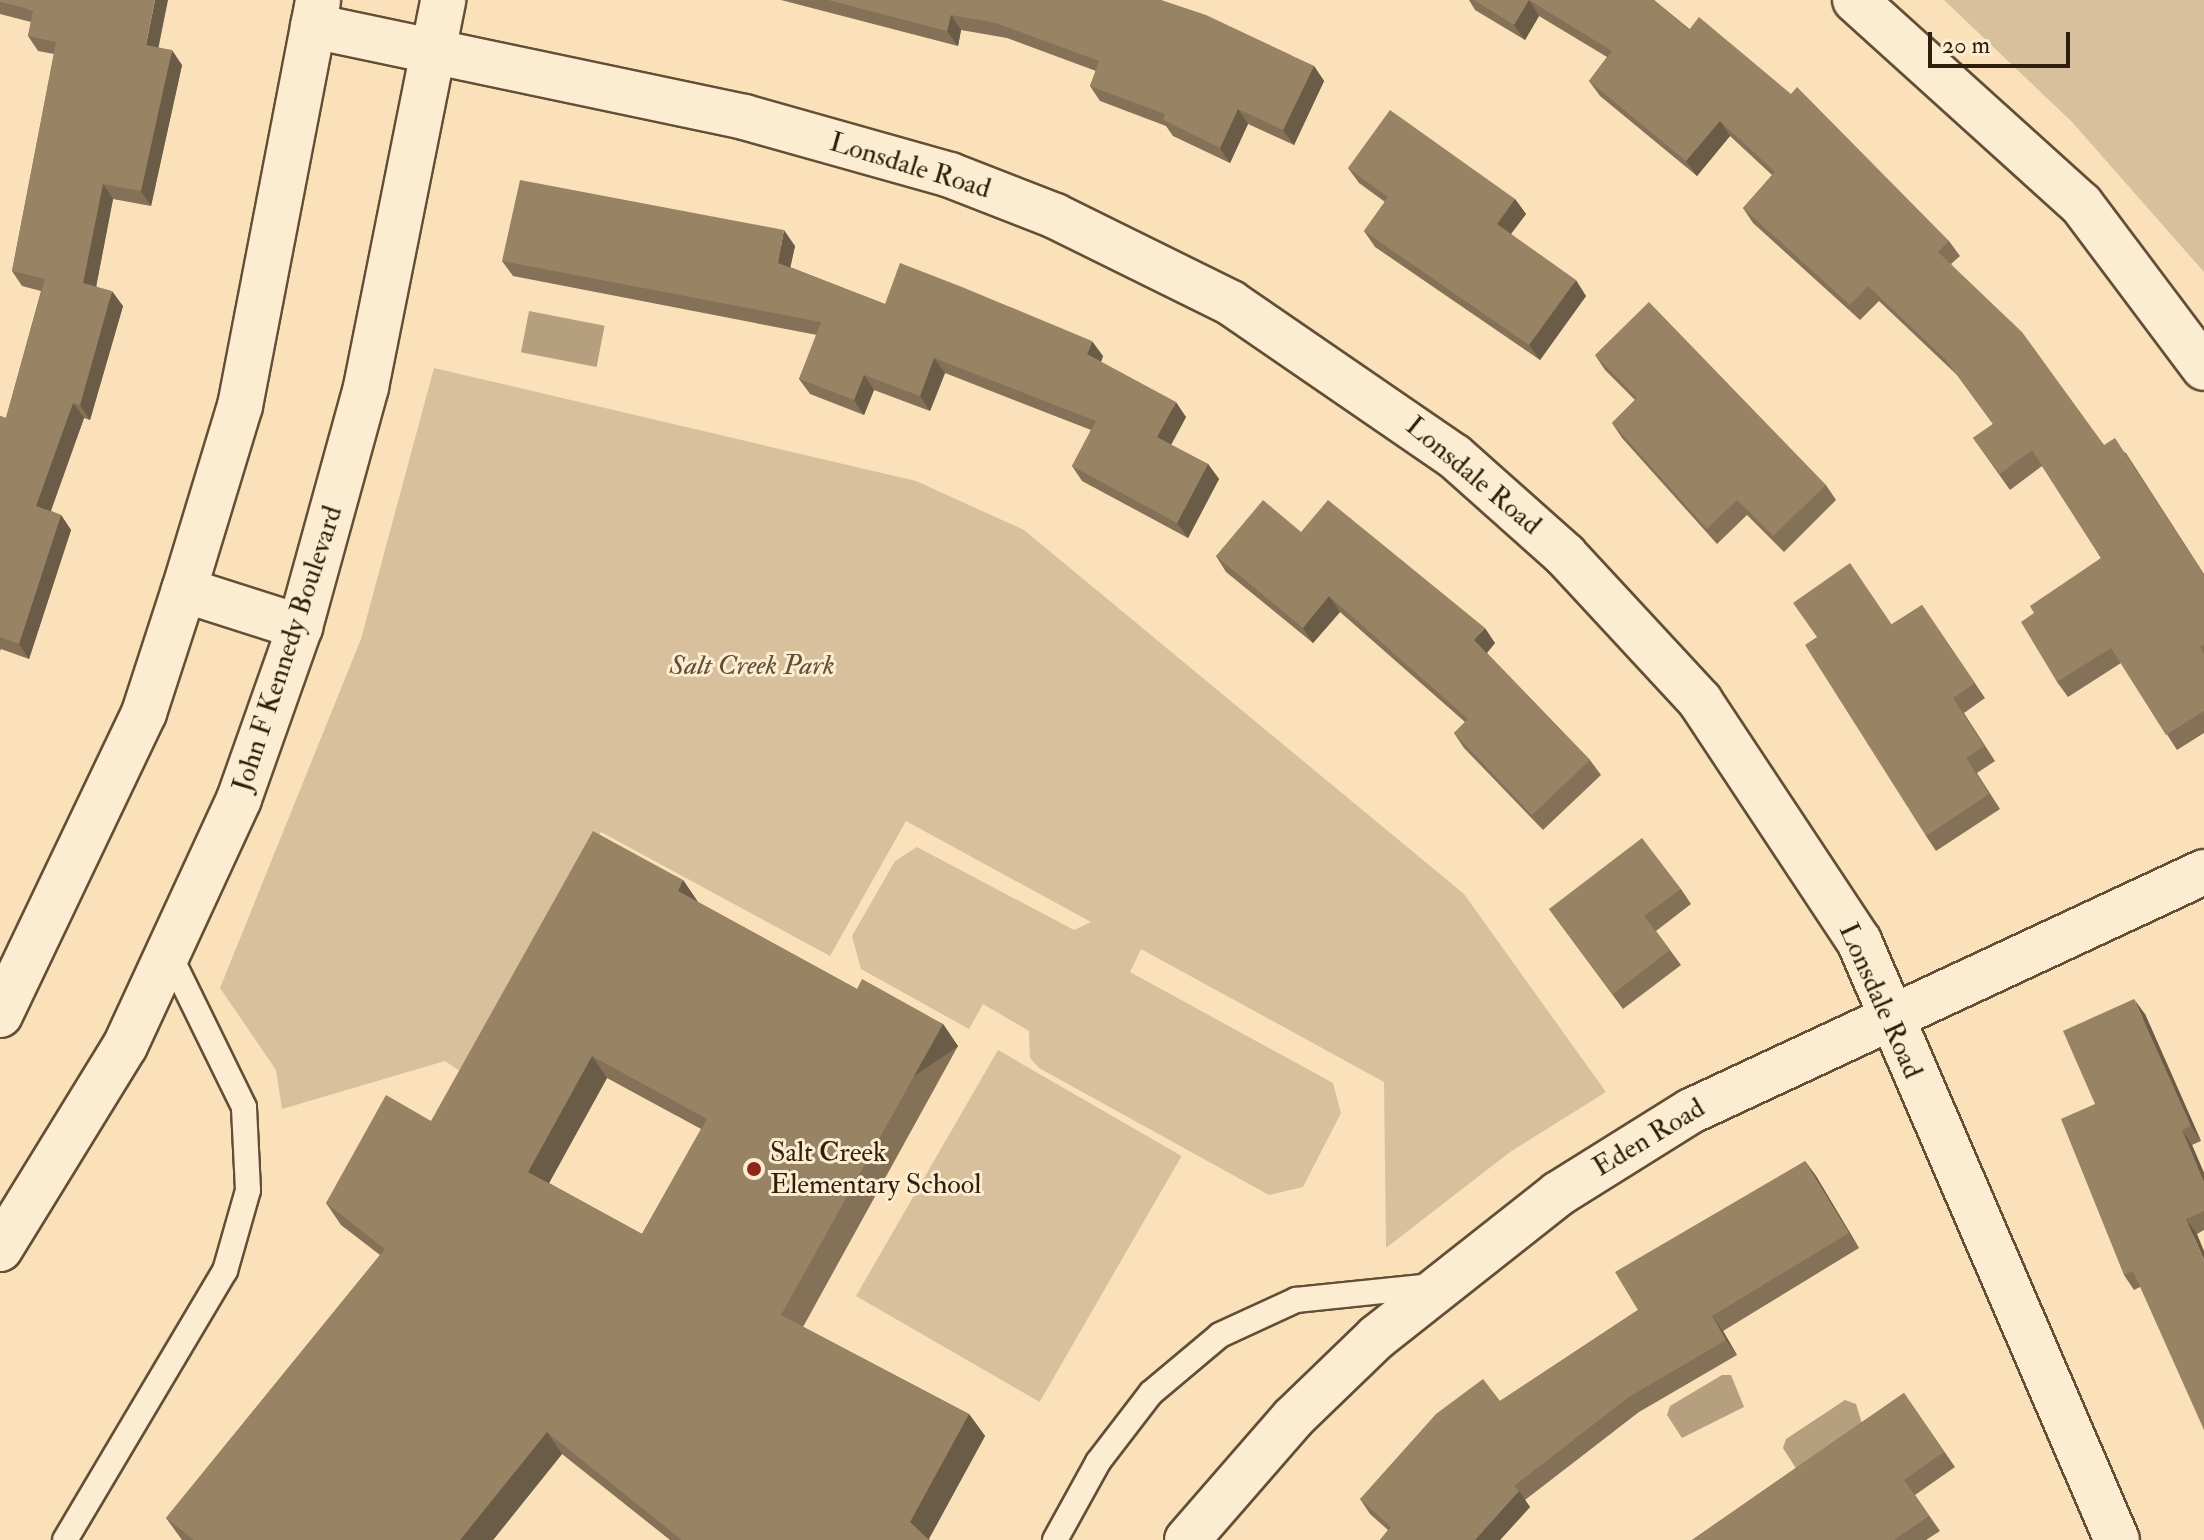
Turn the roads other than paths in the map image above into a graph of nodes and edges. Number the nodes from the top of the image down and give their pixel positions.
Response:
1 (443, 0) edge
2 (1855, 0) edge
3 (316, 13) edge
4 (432, 48) junction
5 (2204, 368) edge
6 (184, 590) junction
7 (300, 627) junction
8 (2204, 872) edge
9 (168, 952) junction
10 (0, 1015) edge
11 (1890, 1016) junction
12 (0, 1249) edge
13 (1442, 1285) junction
14 (65, 1540) edge
15 (1055, 1540) edge
16 (1187, 1540) edge
17 (2117, 1540) edge

1 - 4 street, John F Kennedy Boulevard
2 - 5 street
3 - 4 street, Lonsdale Road
3 - 6 street
4 - 7 street, John F Kennedy Boulevard
4 - 11 street, Lonsdale Road
6 - 7 street
6 - 10 street
7 - 9 street, John F Kennedy Boulevard
8 - 11 street, Eden Road
9 - 12 street, John F Kennedy Boulevard
9 - 14 lane
11 - 13 street, Eden Road
11 - 17 street, Lonsdale Road
13 - 15 lane
13 - 16 street, Eden Road

